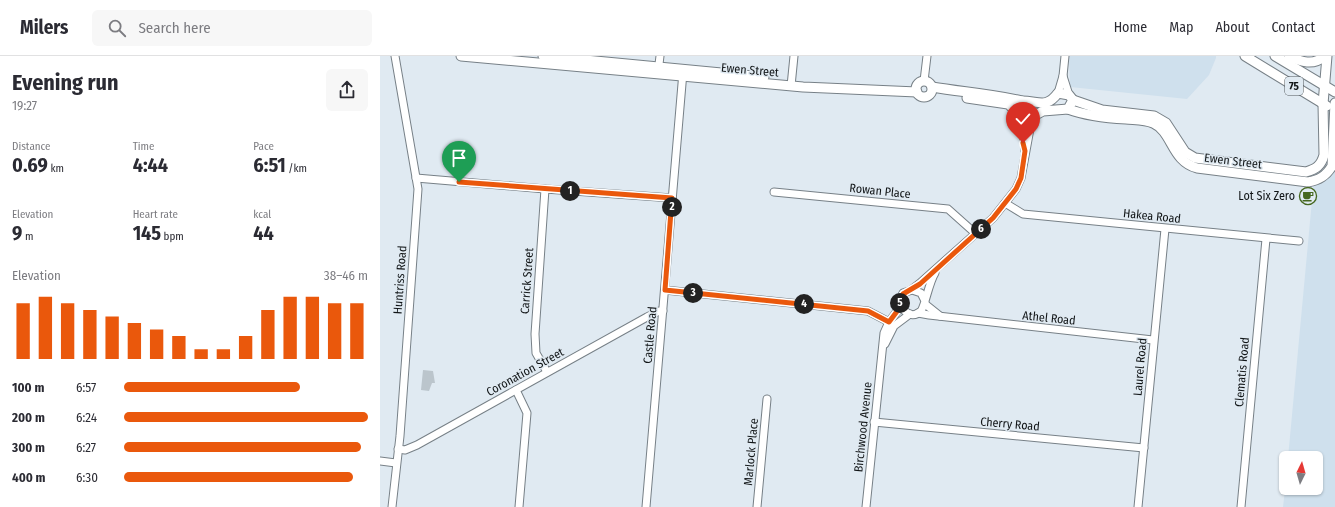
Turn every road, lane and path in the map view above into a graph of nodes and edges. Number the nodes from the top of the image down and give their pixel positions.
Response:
1 (394, 56) edge
2 (461, 56) edge
3 (543, 56) edge
4 (660, 56) edge
5 (794, 56) edge
6 (927, 56) edge
7 (1065, 56) edge
8 (1245, 56) edge
9 (1275, 56) edge
10 (1289, 56) edge
11 (1326, 56) edge
12 (524, 59) edge
13 (658, 70) junction
14 (683, 72) junction
15 (1063, 76) junction
16 (924, 81) junction
17 (792, 83) junction
18 (1325, 85) junction
19 (917, 89) junction
20 (931, 90) junction
21 (1335, 92) edge
22 (1058, 93) junction
23 (1071, 98) junction
24 (1022, 101) junction
25 (1335, 103) edge
26 (1323, 104) junction
27 (1068, 109) junction
28 (1335, 110) edge
29 (1020, 115) junction
30 (1032, 118) junction
31 (1334, 138) edge
32 (1025, 151) junction
33 (1289, 170) junction
34 (416, 178) junction
35 (1288, 180) junction
36 (544, 190) junction
37 (774, 192) dead end
38 (672, 198) junction
39 (1005, 203) junction
40 (1166, 229) junction
41 (976, 234) junction
42 (1266, 238) junction
43 (1299, 241) dead end
44 (938, 268) junction
45 (665, 290) junction
46 (911, 290) junction
47 (925, 302) junction
48 (901, 306) junction
49 (663, 311) junction
50 (918, 313) junction
51 (910, 314) junction
52 (942, 317) junction
53 (889, 322) junction
54 (1153, 340) junction
55 (883, 348) junction
56 (547, 372) junction
57 (516, 390) junction
58 (767, 399) dead end
59 (874, 422) junction
60 (1144, 448) junction
61 (398, 450) junction
62 (380, 461) edge
63 (396, 463) junction
64 (392, 507) edge
65 (519, 507) edge
66 (646, 507) edge
67 (757, 507) edge
68 (866, 507) edge
69 (1138, 507) edge
70 (1241, 507) edge

1 - 34 street, Huntriss Road
2 - 12 main road, Ewen Street
3 - 13 main road, Ewen Street
4 - 13 street
5 - 17 street
6 - 16 street
7 - 15 street
8 - 26 main road, 75
9 - 18 main road, 75
10 - 11 main road
11 - 18 main road
12 - 13 main road, Ewen Street
13 - 14 main road, Ewen Street
14 - 17 main road, Ewen Street
14 - 38 street, Castle Road
15 - 22 street
15 - 23 street
16 - 19 main road
16 - 20 main road
17 - 19 main road, Ewen Street
18 - 21 main road, 75
18 - 26 main road
19 - 20 main road
20 - 24 main road
20 - 29 main road
22 - 23 main road, Ewen Street
22 - 24 main road
23 - 27 main road
23 - 33 main road, Ewen Street
24 - 29 main road
25 - 28 main road, Ewen Street
26 - 28 main road, 75
26 - 33 main road, Ewen Street
27 - 30 main road, Ewen Street
27 - 35 main road, Ewen Street
28 - 31 main road, Ewen Street
29 - 30 main road, Ewen Street
29 - 32 street, Birchwood Avenue
30 - 32 street, Birchwood Avenue
31 - 35 main road, Ewen Street
32 - 39 street, Birchwood Avenue
33 - 35 main road
34 - 36 street
34 - 61 street, Huntriss Road
36 - 38 street
36 - 56 street, Carrick Street
37 - 41 street, Rowan Place
38 - 45 street, Castle Road
39 - 40 street, Hakea Road
39 - 41 street, Birchwood Avenue
40 - 42 street, Hakea Road
40 - 54 street, Laurel Road
41 - 44 street, Birchwood Avenue
42 - 43 street, Hakea Road
42 - 70 street, Clematis Road
44 - 46 street, Birchwood Avenue
44 - 47 street, Birchwood Avenue
45 - 49 street, Castle Road
45 - 53 street
46 - 47 street
46 - 48 street, Birchwood Avenue
47 - 50 street, Birchwood Avenue
47 - 52 street
48 - 51 street
48 - 53 street, Birchwood Avenue
49 - 56 street, Coronation Street
49 - 66 street, Castle Road
50 - 51 street, Birchwood Avenue
50 - 52 street, Athel Road
51 - 55 street, Birchwood Avenue
52 - 54 street, Athel Road
53 - 55 street, Birchwood Avenue
54 - 60 street, Laurel Road
55 - 59 street, Birchwood Avenue
56 - 57 street, Coronation Street
57 - 61 street, Coronation Street
57 - 65 street
58 - 67 street, Marlock Place
59 - 60 street, Cherry Road
59 - 68 street, Birchwood Avenue
60 - 69 street, Laurel Road
61 - 63 street, Huntriss Road
62 - 63 street
63 - 64 street, Huntriss Road

